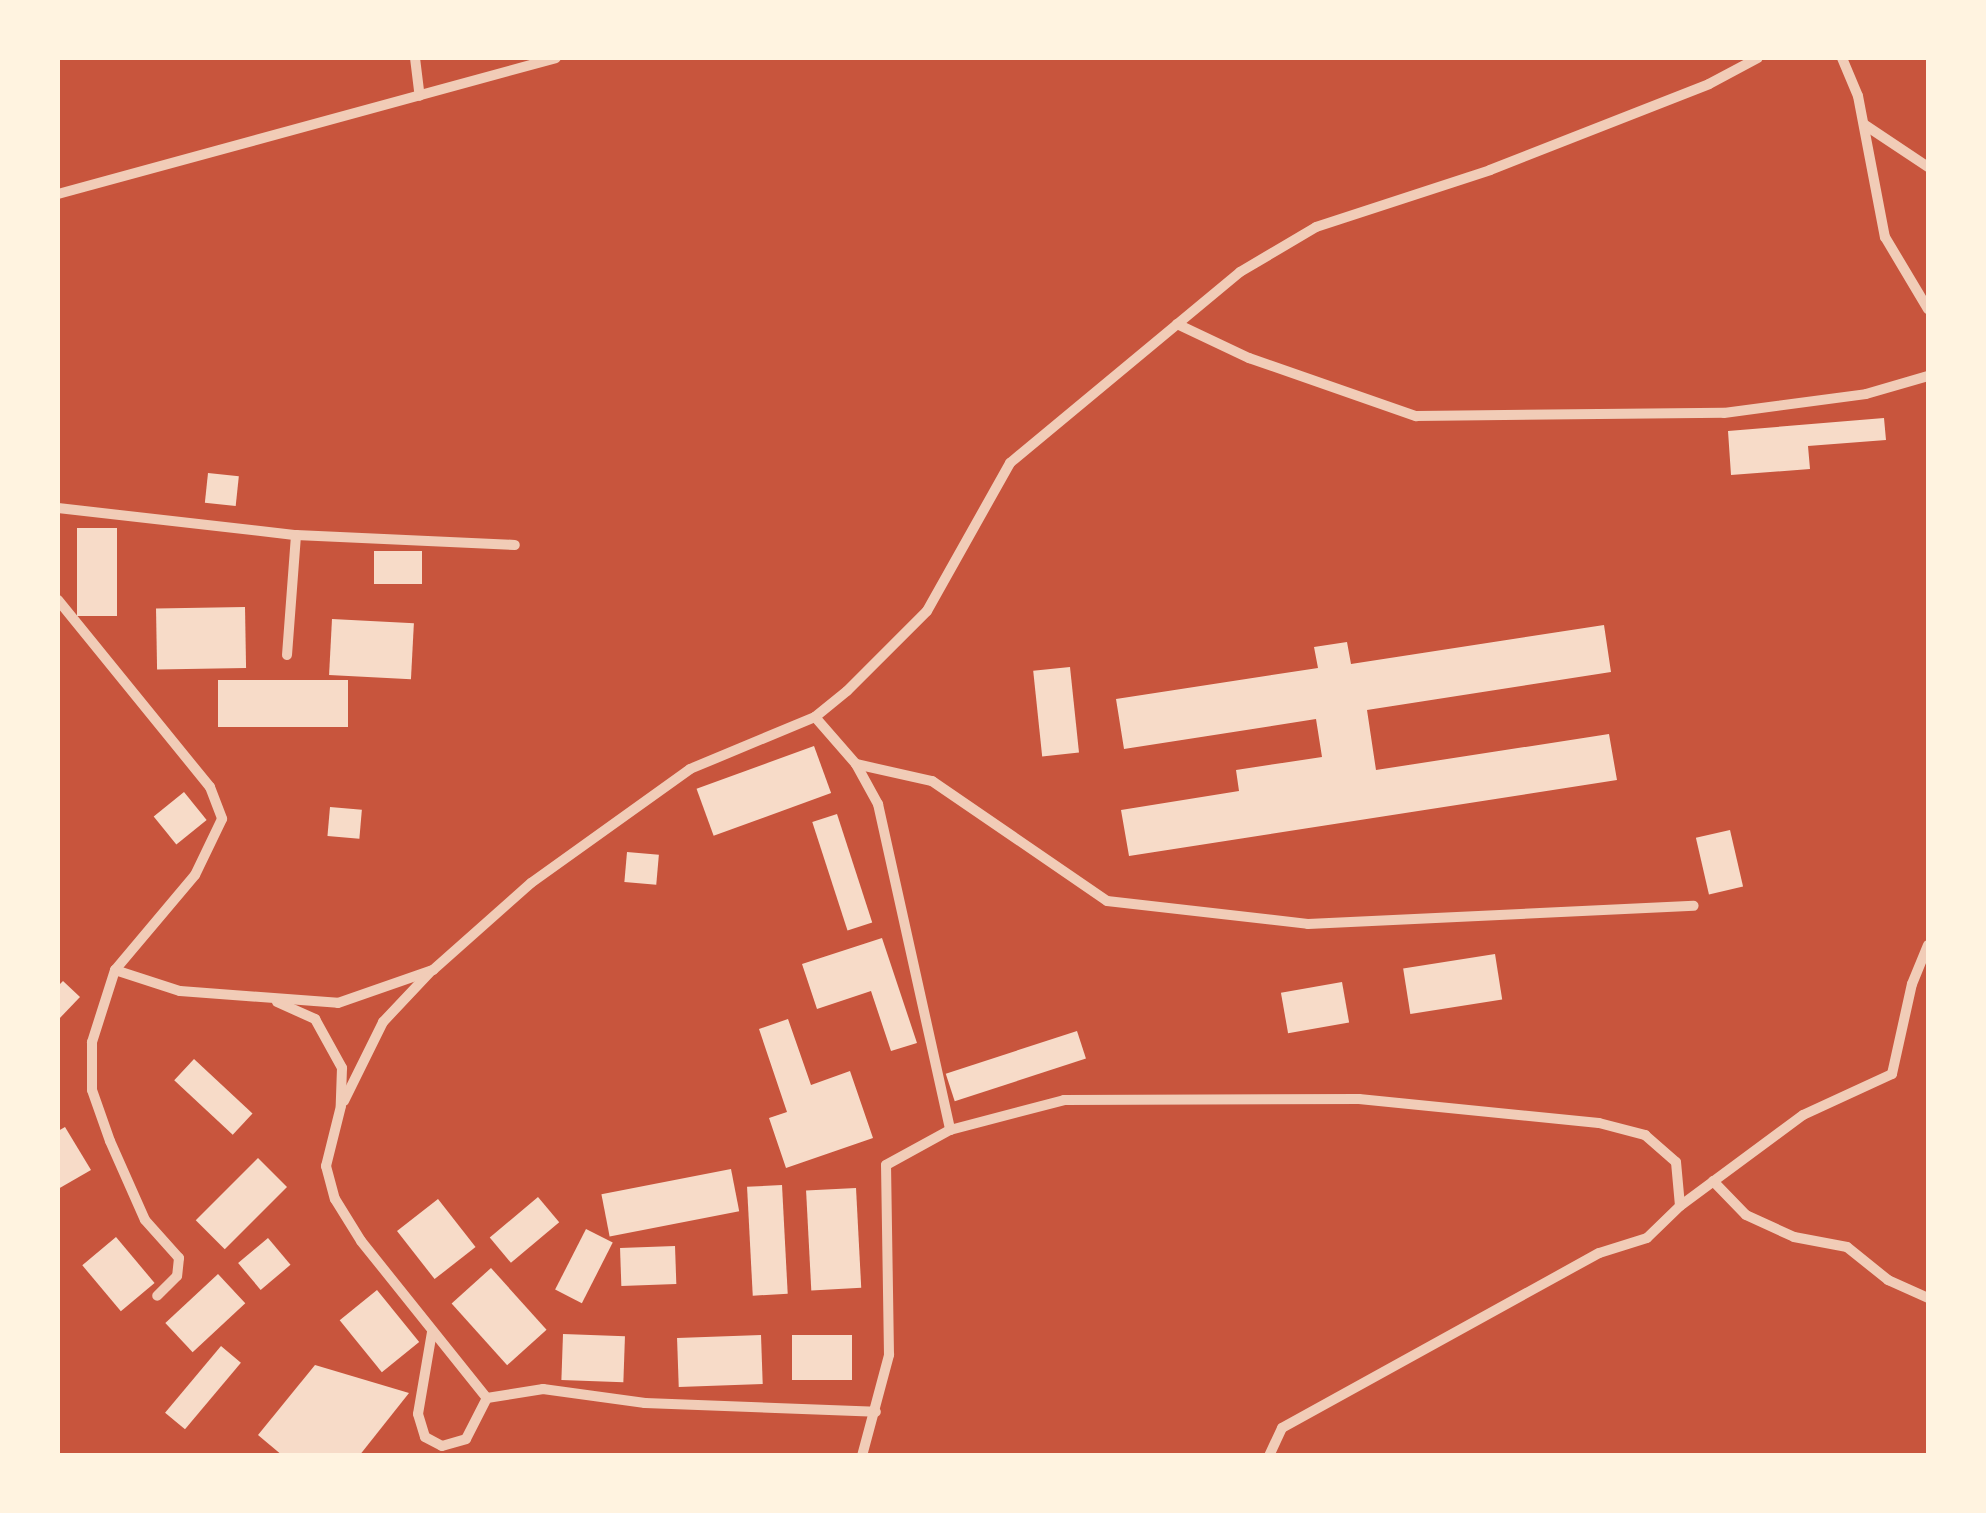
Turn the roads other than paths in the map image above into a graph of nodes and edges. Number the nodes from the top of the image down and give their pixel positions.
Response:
1 (414, 58) edge
2 (556, 58) edge
3 (1758, 58) edge
4 (1842, 58) edge
5 (420, 96) junction
6 (1864, 124) junction
7 (1928, 167) edge
8 (58, 194) edge
9 (1928, 308) edge
10 (1177, 324) junction
11 (1928, 376) edge
12 (58, 508) edge
13 (296, 535) junction
14 (515, 544) dead end
15 (58, 600) edge
16 (287, 655) dead end
17 (815, 716) junction
18 (856, 764) junction
19 (1694, 906) dead end
20 (1928, 945) edge
21 (116, 970) junction
22 (433, 970) junction
23 (271, 1000) junction
24 (341, 1106) junction
25 (950, 1130) junction
26 (1713, 1180) junction
27 (1680, 1206) junction
28 (158, 1296) dead end
29 (1928, 1298) edge
30 (432, 1331) junction
31 (488, 1398) junction
32 (876, 1412) junction
33 (862, 1456) edge
34 (1270, 1456) edge

1 - 5 street
2 - 5 street
3 - 10 street
4 - 6 street
5 - 8 street
6 - 7 street
6 - 9 street
10 - 11 street
10 - 17 street
12 - 13 street
13 - 14 street
13 - 16 street
15 - 21 street
17 - 18 street
17 - 22 street
18 - 19 street
18 - 25 street
20 - 26 street
21 - 23 street
21 - 28 street
22 - 23 street
22 - 24 street
23 - 24 street
24 - 30 street
25 - 27 street
25 - 32 street
26 - 27 street
26 - 29 street
27 - 34 street
30 - 31 street
30 - 31 street
31 - 32 street
32 - 33 street

